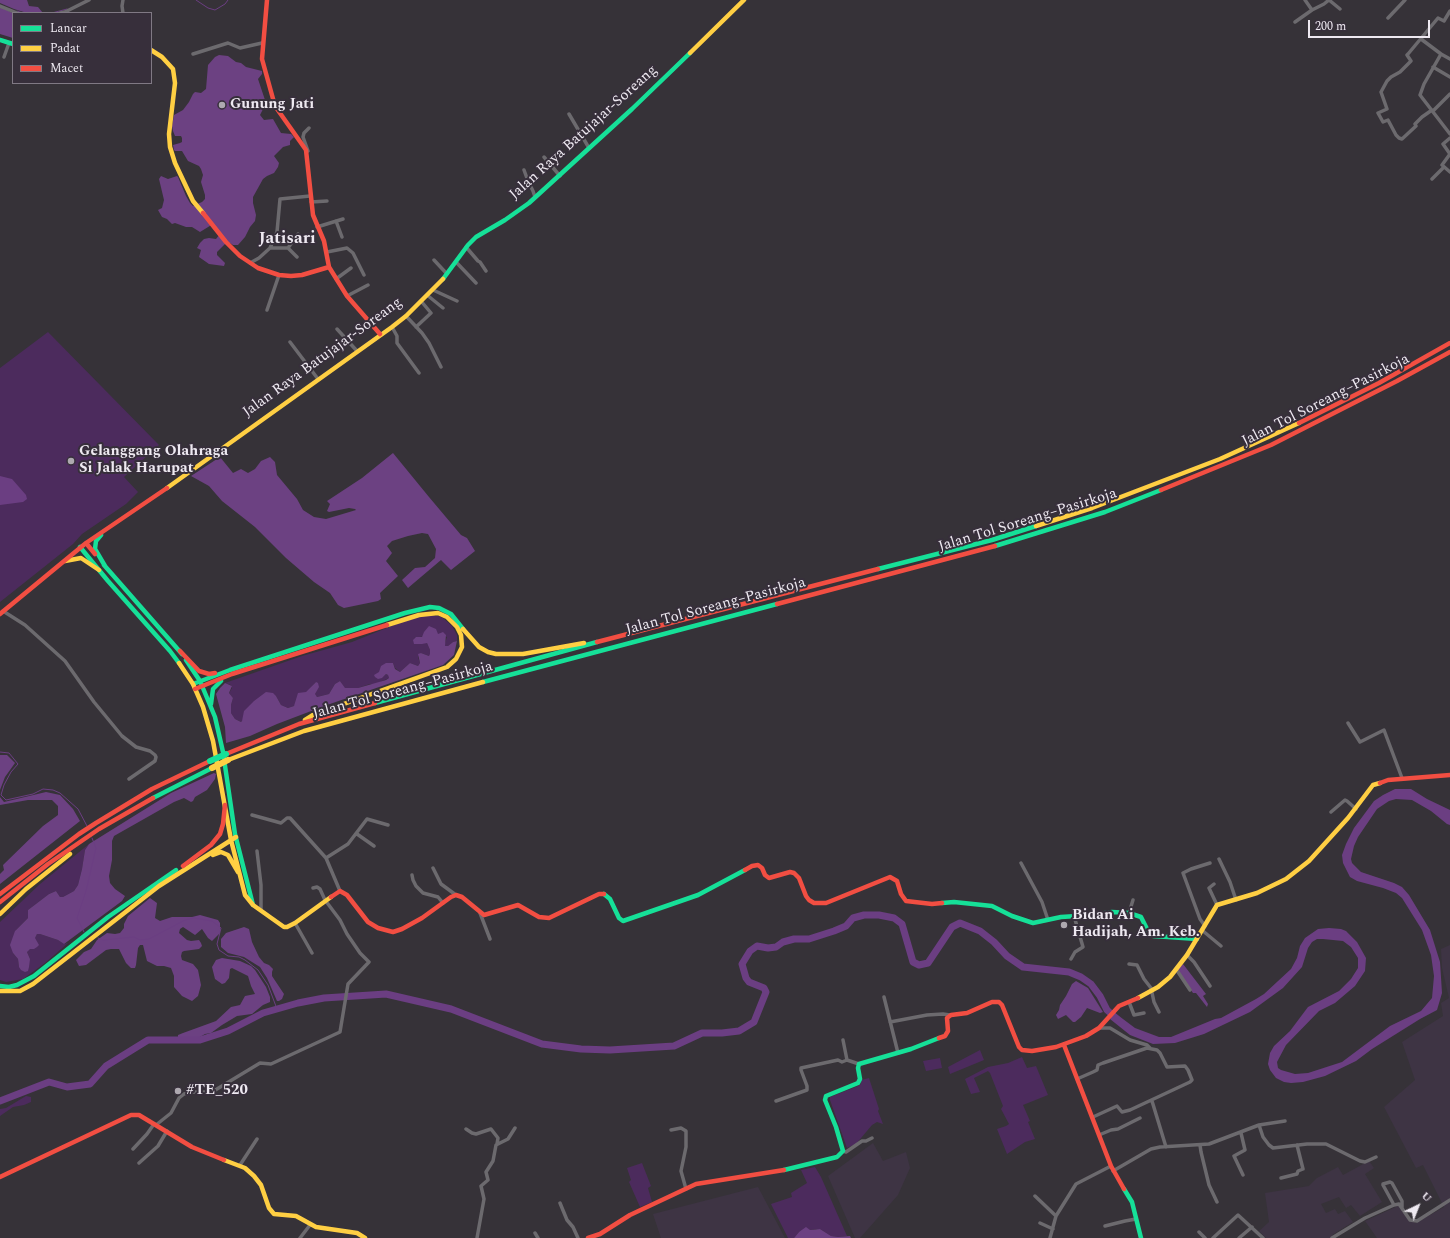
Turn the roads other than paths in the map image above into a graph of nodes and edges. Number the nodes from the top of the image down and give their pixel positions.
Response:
1 (89, 0) edge
2 (123, 0) edge
3 (267, 0) edge
4 (744, 0) edge
5 (1305, 0) edge
6 (1405, 0) edge
7 (0, 6) edge
8 (1340, 9) dead end
9 (1312, 10) junction
10 (1450, 11) edge
11 (15, 12) edge
12 (65, 12) edge
13 (123, 12) edge
14 (1388, 18) dead end
15 (1295, 22) dead end
16 (1421, 39) junction
17 (0, 40) edge
18 (11, 43) edge
19 (262, 43) junction
20 (152, 51) edge
21 (192, 54) dead end
22 (1441, 54) junction
23 (4, 56) dead end
24 (1450, 59) edge
25 (1433, 67) junction
26 (1450, 77) edge
27 (1450, 94) edge
28 (1432, 111) junction
29 (568, 114) dead end
30 (309, 128) dead end
31 (1450, 134) edge
32 (1450, 138) edge
33 (590, 148) junction
34 (307, 156) junction
35 (544, 158) dead end
36 (1444, 167) junction
37 (524, 170) dead end
38 (1450, 172) edge
39 (560, 176) junction
40 (1432, 179) dead end
41 (535, 197) junction
42 (310, 199) junction
43 (327, 201) dead end
44 (343, 219) dead end
45 (336, 221) junction
46 (317, 227) junction
47 (298, 234) dead end
48 (342, 237) dead end
49 (466, 247) junction
50 (270, 248) junction
51 (288, 248) junction
52 (327, 252) junction
53 (297, 257) dead end
54 (434, 260) dead end
55 (456, 262) junction
56 (250, 263) junction
57 (329, 267) junction
58 (351, 268) dead end
59 (486, 271) dead end
60 (447, 274) junction
61 (364, 275) dead end
62 (279, 276) junction
63 (336, 279) junction
64 (476, 283) dead end
65 (368, 285) dead end
66 (433, 290) junction
67 (427, 295) junction
68 (347, 296) junction
69 (421, 301) junction
70 (457, 301) dead end
71 (443, 308) dead end
72 (267, 310) dead end
73 (406, 316) junction
74 (392, 327) junction
75 (416, 327) junction
76 (337, 329) dead end
77 (380, 334) junction
78 (290, 342) dead end
79 (1450, 344) edge
80 (355, 348) junction
81 (1450, 352) edge
82 (441, 367) dead end
83 (418, 373) dead end
84 (318, 379) junction
85 (104, 531) junction
86 (86, 543) junction
87 (80, 547) junction
88 (63, 561) junction
89 (105, 566) junction
90 (99, 570) junction
91 (2, 612) edge
92 (599, 641) junction
93 (180, 651) junction
94 (231, 672) junction
95 (201, 683) junction
96 (194, 686) junction
97 (211, 704) junction
98 (1348, 723) dead end
99 (299, 724) junction
100 (227, 757) junction
101 (1450, 775) edge
102 (129, 778) dead end
103 (1402, 778) junction
104 (225, 805) junction
105 (1356, 809) junction
106 (1331, 812) dead end
107 (252, 815) dead end
108 (388, 825) dead end
109 (97, 827) junction
110 (357, 834) junction
111 (233, 837) junction
112 (81, 839) junction
113 (374, 846) dead end
114 (257, 851) dead end
115 (326, 858) junction
116 (1219, 859) dead end
117 (197, 862) junction
118 (1021, 863) dead end
119 (1210, 863) dead end
120 (183, 866) junction
121 (433, 868) dead end
122 (238, 872) junction
123 (412, 874) dead end
124 (1214, 884) dead end
125 (313, 888) dead end
126 (340, 891) junction
127 (0, 894) edge
128 (456, 895) junction
129 (325, 900) junction
130 (1133, 900) dead end
131 (1236, 900) junction
132 (0, 902) edge
133 (443, 903) junction
134 (253, 905) junction
135 (1218, 905) junction
136 (261, 910) junction
137 (480, 913) junction
138 (1129, 913) junction
139 (0, 914) edge
140 (1074, 916) junction
141 (1048, 920) junction
142 (295, 923) junction
143 (1204, 929) junction
144 (490, 939) dead end
145 (1197, 939) junction
146 (81, 942) junction
147 (1221, 946) dead end
148 (312, 953) dead end
149 (1187, 955) junction
150 (1071, 959) dead end
151 (1129, 964) dead end
152 (1176, 970) junction
153 (0, 986) edge
154 (1210, 986) dead end
155 (1190, 990) dead end
156 (0, 991) edge
157 (1152, 991) junction
158 (884, 997) dead end
159 (1129, 1002) junction
160 (1159, 1012) dead end
161 (1144, 1014) dead end
162 (950, 1016) junction
163 (890, 1022) junction
164 (1099, 1028) junction
165 (843, 1040) dead end
166 (1064, 1045) junction
167 (1151, 1049) junction
168 (898, 1053) junction
169 (847, 1060) junction
170 (859, 1064) junction
171 (1077, 1079) junction
172 (776, 1101) dead end
173 (1152, 1101) junction
174 (1093, 1118) junction
175 (1140, 1118) dead end
176 (1285, 1121) dead end
177 (155, 1124) junction
178 (1259, 1125) junction
179 (515, 1128) dead end
180 (466, 1129) dead end
181 (671, 1130) dead end
182 (167, 1131) junction
183 (1241, 1133) junction
184 (1099, 1135) junction
185 (872, 1138) dead end
186 (257, 1139) dead end
187 (497, 1144) junction
188 (1296, 1144) junction
189 (1200, 1145) junction
190 (1166, 1147) junction
191 (132, 1149) dead end
192 (843, 1151) junction
193 (1376, 1157) dead end
194 (139, 1163) dead end
195 (240, 1165) junction
196 (1112, 1168) junction
197 (1243, 1175) dead end
198 (0, 1177) edge
199 (1281, 1178) dead end
200 (686, 1189) junction
201 (1034, 1196) dead end
202 (1450, 1200) edge
203 (1217, 1202) dead end
204 (560, 1203) dead end
205 (1394, 1205) junction
206 (1402, 1208) junction
207 (1056, 1216) junction
208 (1135, 1216) junction
209 (1040, 1223) dead end
210 (310, 1225) junction
211 (1105, 1226) dead end
212 (1252, 1227) junction
213 (1053, 1229) junction
214 (1199, 1232) dead end
215 (536, 1233) dead end
216 (300, 1238) edge
217 (365, 1238) edge
218 (477, 1238) edge
219 (538, 1238) edge
220 (578, 1238) edge
221 (589, 1238) edge
222 (1050, 1238) edge
223 (1141, 1238) edge
224 (1205, 1238) edge
225 (1213, 1238) edge
226 (1239, 1238) edge
227 (1262, 1238) edge
228 (1332, 1238) edge

1 - 12 street
2 - 13 street
3 - 19 main road
4 - 33 main road, Jalan Raya Batujajar-Soreang
5 - 9 street
6 - 14 street
7 - 11 street
8 - 9 street
9 - 15 street
10 - 16 street
16 - 22 street
16 - 28 street
17 - 18 main road
18 - 23 street
19 - 21 street
19 - 34 main road
20 - 56 main road
22 - 24 street
22 - 25 street
25 - 26 street
25 - 28 street
27 - 28 street
28 - 31 street
29 - 33 street
30 - 34 street
32 - 36 street
33 - 39 main road, Jalan Raya Batujajar-Soreang
34 - 42 main road
35 - 39 street
36 - 38 street
36 - 40 street
37 - 41 street
39 - 41 main road, Jalan Raya Batujajar-Soreang
41 - 49 main road, Jalan Raya Batujajar-Soreang
42 - 43 street
42 - 46 main road
42 - 50 street
44 - 45 street
45 - 46 street
45 - 48 street
46 - 52 main road
47 - 51 street
49 - 55 main road, Jalan Raya Batujajar-Soreang
49 - 59 street
50 - 51 street
50 - 56 street
51 - 53 street
52 - 57 main road
52 - 61 street
54 - 60 street
55 - 60 main road, Jalan Raya Batujajar-Soreang
55 - 64 street
56 - 62 main road
57 - 62 main road
57 - 63 main road
58 - 63 street
60 - 66 main road, Jalan Raya Batujajar-Soreang
62 - 72 street
63 - 68 main road
65 - 68 street
66 - 67 main road, Jalan Raya Batujajar-Soreang
66 - 70 street
67 - 69 main road, Jalan Raya Batujajar-Soreang
67 - 71 street
68 - 77 main road
69 - 73 main road, Jalan Raya Batujajar-Soreang
69 - 75 street
73 - 74 main road, Jalan Raya Batujajar-Soreang
73 - 75 street
74 - 77 main road, Jalan Raya Batujajar-Soreang
74 - 83 street
75 - 82 street
76 - 80 street
77 - 80 main road, Jalan Raya Batujajar-Soreang
78 - 84 street
79 - 92 main road, Jalan Tol Soreang–Pasirkoja
80 - 84 main road, Jalan Raya Batujajar-Soreang
81 - 100 main road, Jalan Tol Soreang–Pasirkoja
84 - 85 main road, Jalan Raya Batujajar-Soreang
85 - 86 main road, Jalan Raya Batujajar-Soreang
85 - 89 main road
86 - 87 main road, Jalan Raya Batujajar-Soreang
86 - 89 main road
87 - 88 main road, Jalan Raya Batujajar-Soreang
87 - 90 main road
88 - 90 main road
88 - 91 main road, Jalan Raya Batujajar-Soreang
89 - 93 main road
90 - 96 main road
91 - 102 street
92 - 94 main road
92 - 99 main road, Jalan Tol Soreang–Pasirkoja
93 - 94 main road
93 - 95 main road
94 - 95 main road
94 - 97 main road
94 - 99 main road
95 - 96 main road
95 - 97 main road
96 - 104 main road
97 - 111 main road
98 - 103 street
99 - 100 main road, Jalan Tol Soreang–Pasirkoja
100 - 109 main road, Jalan Tol Soreang–Pasirkoja, bridge
101 - 103 main road
103 - 105 main road
104 - 111 main road
104 - 120 main road
105 - 106 street
105 - 131 main road
107 - 115 street
108 - 110 street
109 - 112 main road
109 - 112 main road, Jalan Tol Soreang–Pasirkoja
110 - 113 street
110 - 115 street
111 - 117 main road
111 - 120 main road
111 - 122 main road
111 - 134 main road
112 - 127 main road, Jalan Tol Soreang–Pasirkoja
112 - 132 main road, Jalan Tol Soreang–Pasirkoja
112 - 139 main road
114 - 136 street
115 - 126 street
116 - 131 street
117 - 122 main road
117 - 146 main road
118 - 141 street
119 - 143 street
120 - 146 main road
121 - 128 street
122 - 134 main road
123 - 133 street
124 - 135 street
125 - 129 street
126 - 129 main road
126 - 133 main road
128 - 133 main road
128 - 137 main road
129 - 142 main road
129 - 177 street
130 - 138 street
131 - 135 main road
134 - 136 main road
135 - 143 main road
136 - 142 main road
137 - 141 main road
137 - 144 street
138 - 140 main road
138 - 145 main road
140 - 141 main road
140 - 150 street
142 - 148 street
143 - 145 main road
143 - 147 street
145 - 149 main road
146 - 153 main road
146 - 156 main road
149 - 152 main road
149 - 154 street
151 - 157 street
152 - 155 street
152 - 157 main road
157 - 159 main road
157 - 160 street
158 - 163 street
159 - 161 street
159 - 164 main road
162 - 163 street
162 - 166 main road
162 - 168 main road
163 - 168 street
164 - 166 main road
164 - 167 street
165 - 169 street
166 - 171 main road
167 - 171 street
167 - 173 street
168 - 170 main road
169 - 170 street
169 - 172 street
170 - 192 main road
171 - 174 main road
173 - 174 street
173 - 190 street
174 - 184 main road
175 - 184 street
176 - 178 street
177 - 182 main road
177 - 191 street
177 - 198 main road
178 - 183 street
178 - 188 street
179 - 187 street
180 - 187 street
181 - 200 street
182 - 194 street
182 - 195 main road
183 - 189 street
183 - 197 street
184 - 196 main road
185 - 192 street
186 - 195 street
187 - 218 street
188 - 193 street
188 - 199 street
189 - 190 street
189 - 203 street
190 - 196 street
192 - 200 main road
195 - 210 main road
196 - 207 street
196 - 208 main road
200 - 221 main road
201 - 207 street
202 - 206 street
204 - 220 street
205 - 206 street
205 - 206 street
205 - 228 street
207 - 213 street
208 - 211 street
208 - 223 main road
209 - 213 street
210 - 216 street
210 - 217 main road
212 - 225 street
212 - 226 street
212 - 227 street
213 - 222 street
214 - 224 street
215 - 219 street

